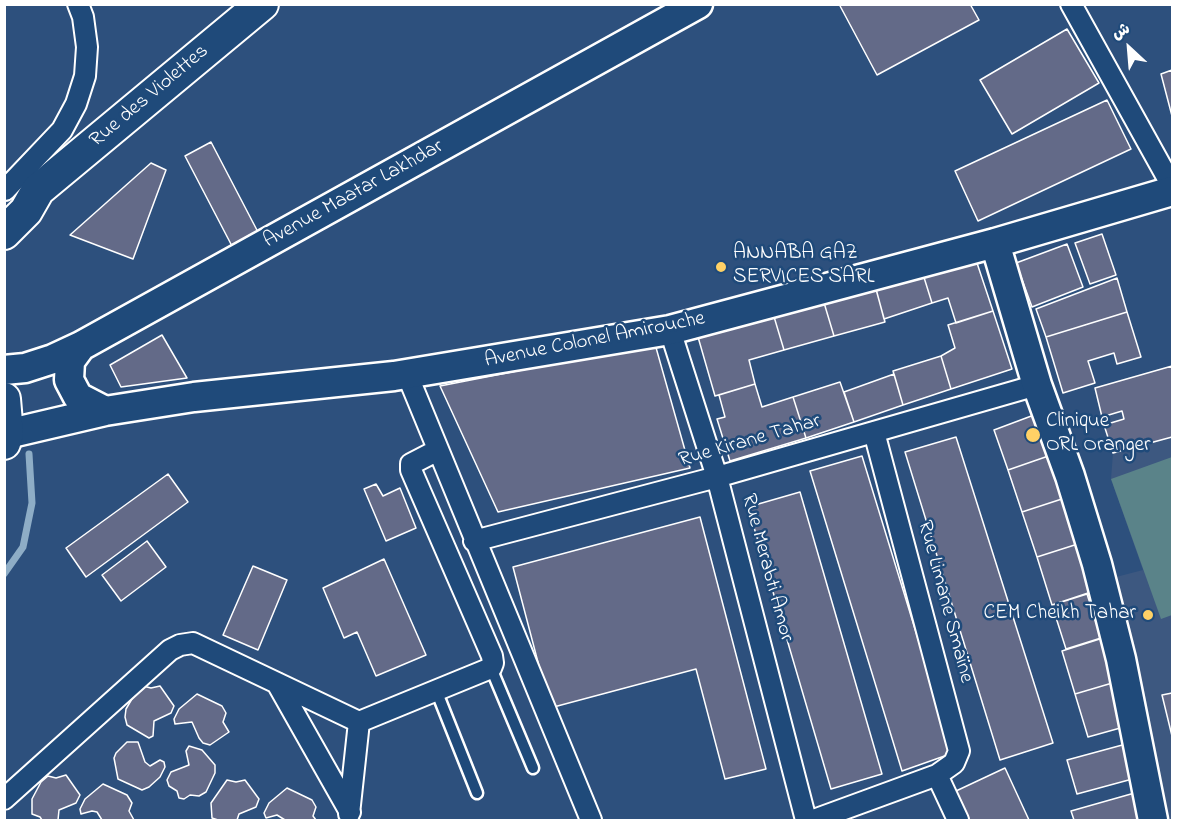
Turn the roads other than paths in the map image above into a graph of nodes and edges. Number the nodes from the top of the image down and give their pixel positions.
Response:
1 (78, 4) edge
2 (262, 4) edge
3 (698, 4) edge
4 (1071, 4) edge
5 (1173, 186) edge
6 (1173, 191) edge
7 (14, 202) edge
8 (995, 243) junction
9 (670, 330) junction
10 (81, 346) junction
11 (4, 370) edge
12 (407, 374) junction
13 (1037, 386) junction
14 (4, 399) edge
15 (105, 411) junction
16 (874, 432) junction
17 (6, 438) edge
18 (438, 450) junction
19 (717, 477) junction
20 (474, 541) junction
21 (490, 668) junction
22 (277, 683) junction
23 (436, 690) junction
24 (359, 722) junction
25 (533, 768) dead end
26 (937, 775) junction
27 (477, 793) dead end
28 (4, 799) edge
29 (349, 816) edge
30 (591, 820) edge
31 (806, 820) edge
32 (814, 820) edge
33 (958, 820) edge
34 (1153, 820) edge

1 - 7 street
2 - 7 main road, Rue des Violettes
3 - 10 main road, Avenue Maatar Lakhdar
4 - 5 street
6 - 8 main road, Avenue Colonel Amirouche
8 - 9 main road, Avenue Colonel Amirouche
8 - 13 main road
9 - 12 main road, Avenue Colonel Amirouche
9 - 19 street, Rue Merabti Amor
10 - 11 main road, Avenue Maatar Lakhdar
10 - 15 main road
12 - 15 main road, Avenue Colonel Amirouche
12 - 18 street
13 - 16 street, Rue Kirane Tahar
13 - 34 main road
14 - 17 main road
15 - 17 main road, Avenue Colonel Amirouche
16 - 19 street, Rue Kirane Tahar
16 - 26 street, Rue Limane Smaïne
18 - 20 street
18 - 21 street
19 - 20 street, Rue Kirane Tahar
19 - 31 street, Rue Merabti Amor
20 - 30 street
21 - 23 street
21 - 25 lane
22 - 24 street
22 - 28 street
22 - 29 street
23 - 24 street
23 - 27 lane
24 - 29 street
26 - 32 street
26 - 33 street

